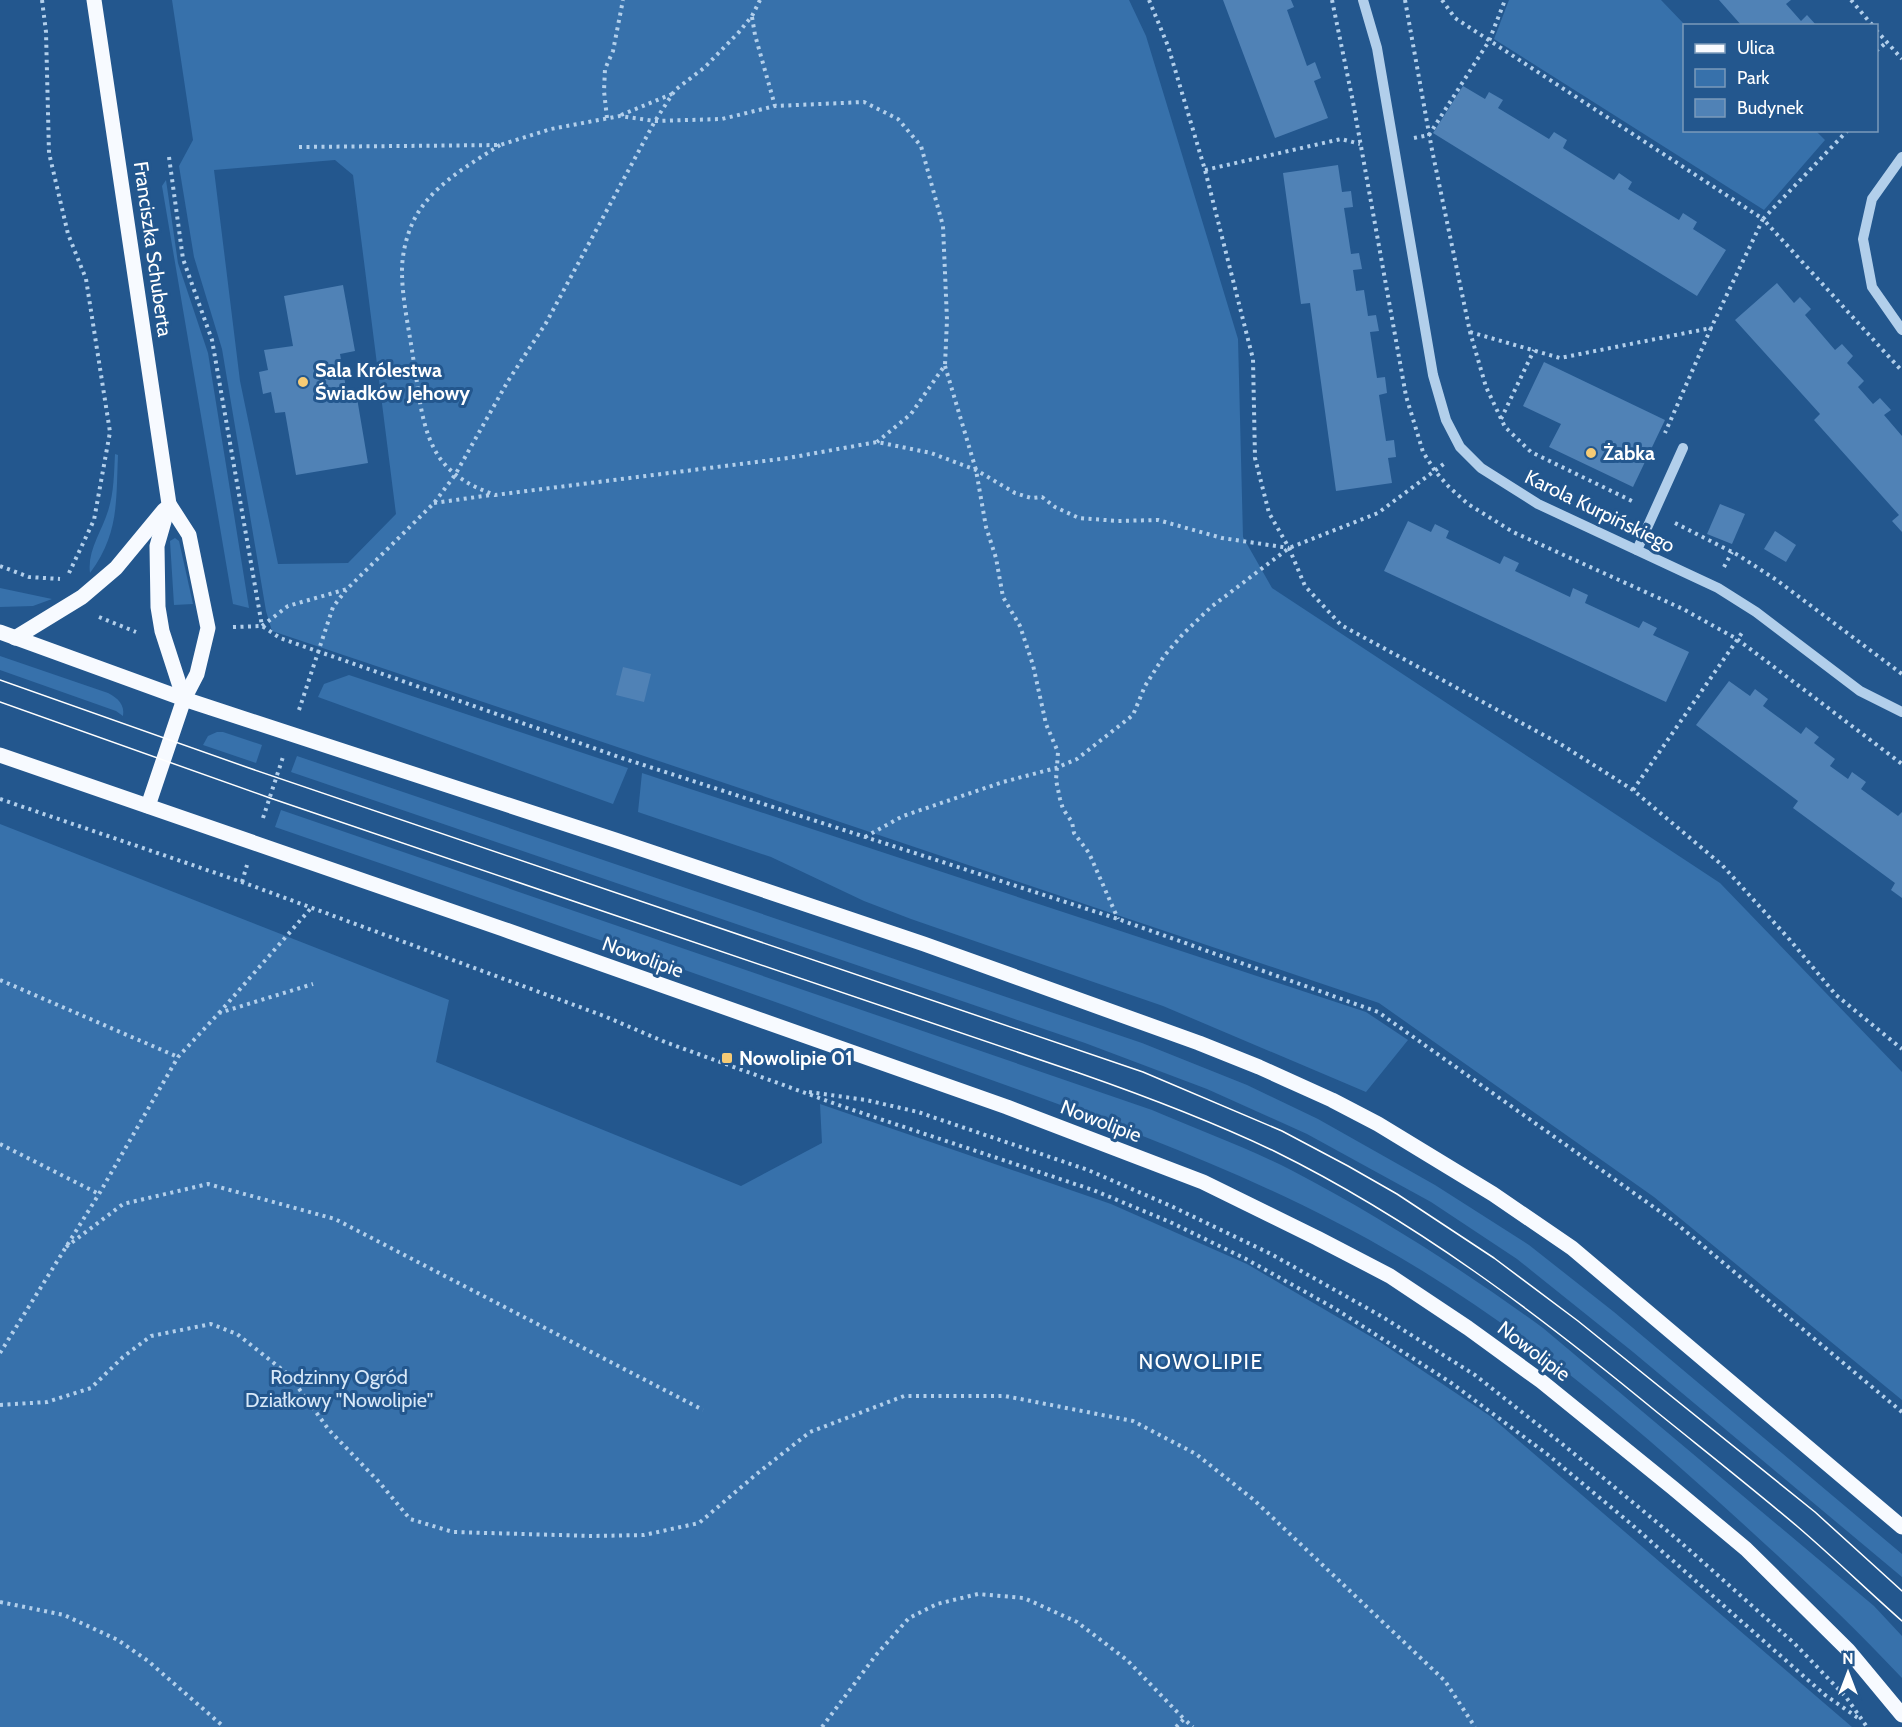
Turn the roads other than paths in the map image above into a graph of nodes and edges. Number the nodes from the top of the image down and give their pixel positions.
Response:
1 (93, 0) edge
2 (1363, 0) edge
3 (1902, 157) edge
4 (1902, 330) edge
5 (1683, 448) dead end
6 (169, 504) junction
7 (1637, 550) junction
8 (0, 632) edge
9 (15, 638) junction
10 (184, 699) junction
11 (1902, 712) edge
12 (0, 755) edge
13 (148, 806) junction
14 (1902, 1527) edge
15 (1902, 1715) edge

1 - 6 main road, Franciszka Schuberta
2 - 7 street, Karola Kurpińskiego
3 - 4 street
5 - 7 street
6 - 9 main road
6 - 10 main road, Franciszka Schuberta
6 - 10 main road, Franciszka Schuberta
7 - 11 street, Karola Kurpińskiego
8 - 9 main road
9 - 10 main road
10 - 13 main road, Franciszka Schuberta
10 - 14 main road
12 - 13 main road, Nowolipie
13 - 15 main road, Nowolipie

